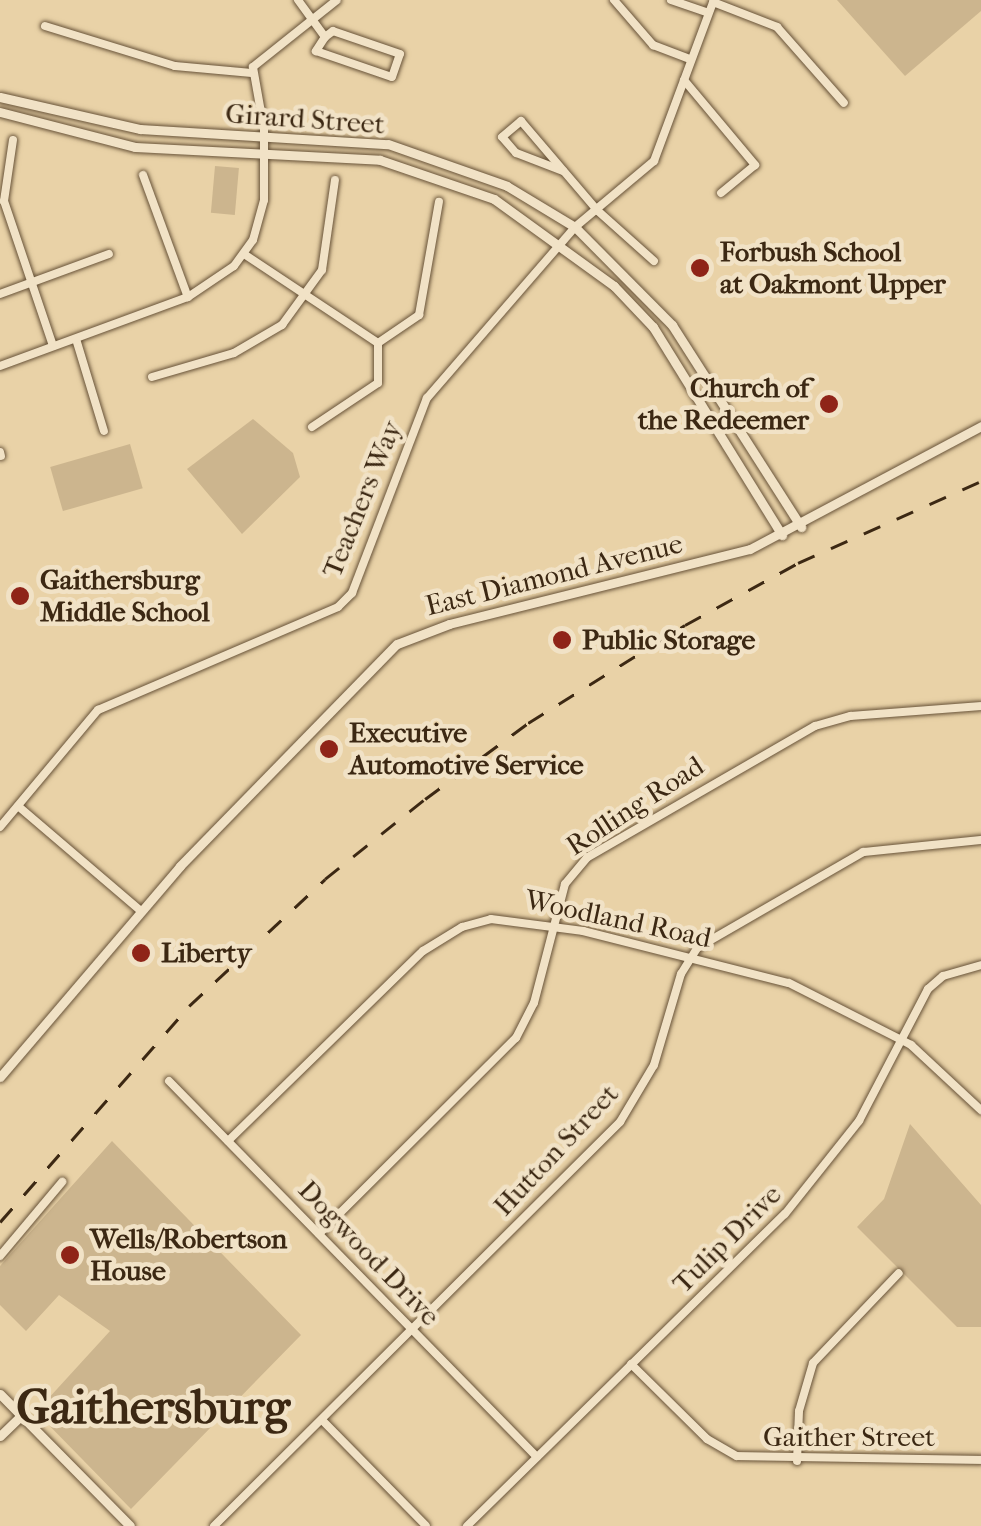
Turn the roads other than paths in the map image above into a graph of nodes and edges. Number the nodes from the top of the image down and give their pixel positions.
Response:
1 (298, 0) edge
2 (337, 0) edge
3 (614, 0) edge
4 (671, 0) edge
5 (708, 8) junction
6 (313, 19) junction
7 (45, 26) dead end
8 (325, 37) junction
9 (690, 58) junction
10 (252, 73) junction
11 (684, 80) junction
12 (0, 97) edge
13 (844, 103) dead end
14 (0, 112) edge
15 (264, 136) junction
16 (13, 140) dead end
17 (264, 154) junction
18 (563, 171) junction
19 (143, 175) dead end
20 (335, 180) dead end
21 (721, 194) dead end
22 (439, 202) dead end
23 (598, 211) junction
24 (575, 227) junction
25 (559, 243) junction
26 (108, 254) dead end
27 (244, 254) junction
28 (654, 261) dead end
29 (31, 283) junction
30 (0, 294) edge
31 (306, 296) junction
32 (188, 298) junction
33 (76, 339) junction
34 (378, 343) junction
35 (54, 346) junction
36 (0, 366) edge
37 (152, 377) dead end
38 (981, 426) edge
39 (312, 427) dead end
40 (104, 431) dead end
41 (801, 527) junction
42 (782, 535) junction
43 (981, 706) edge
44 (18, 806) junction
45 (0, 827) edge
46 (981, 840) edge
47 (141, 911) junction
48 (551, 925) junction
49 (689, 955) junction
50 (981, 965) edge
51 (900, 1039) junction
52 (0, 1077) edge
53 (169, 1081) dead end
54 (981, 1110) edge
55 (228, 1141) junction
56 (62, 1182) dead end
57 (319, 1234) junction
58 (0, 1256) edge
59 (899, 1273) dead end
60 (412, 1330) junction
61 (631, 1364) junction
62 (0, 1394) edge
63 (21, 1416) junction
64 (322, 1420) junction
65 (0, 1436) edge
66 (537, 1456) junction
67 (797, 1460) junction
68 (981, 1460) edge
69 (130, 1526) edge
70 (214, 1526) edge
71 (426, 1526) edge
72 (467, 1526) edge

1 - 6 street
2 - 6 street
3 - 9 street
4 - 5 street
5 - 9 street, Teachers Way
5 - 13 street
6 - 8 street
6 - 10 street
7 - 10 street
8 - 8 street
9 - 11 street, Teachers Way
10 - 15 street
11 - 21 street
11 - 23 street, Teachers Way
12 - 15 street, Girard Street
14 - 17 street, Girard Street
15 - 17 street
15 - 24 street, Girard Street
16 - 29 street
17 - 25 street, Girard Street
17 - 27 street
18 - 18 street
18 - 23 street
19 - 32 street
20 - 31 street
22 - 34 street
23 - 24 street, Teachers Way
23 - 28 street
24 - 25 street, Teachers Way
24 - 41 street, Girard Street
25 - 42 street, Girard Street
25 - 44 street, Teachers Way
26 - 29 street
27 - 31 street
27 - 32 street
29 - 30 street
29 - 35 street
31 - 34 street
31 - 37 street
32 - 33 street
33 - 35 street
33 - 40 street
34 - 39 street
35 - 36 street
38 - 41 street, East Diamond Avenue
41 - 42 street, East Diamond Avenue
42 - 47 street, East Diamond Avenue
43 - 48 street, Rolling Road
44 - 45 street, Teachers Way
44 - 47 street
46 - 49 street
47 - 52 street, East Diamond Avenue
48 - 49 street, Woodland Road
48 - 55 street, Woodland Road
48 - 57 street, Rolling Road
49 - 51 street, Woodland Road
49 - 60 street, Hutton Street
50 - 51 street, Tulip Drive
51 - 54 street, Woodland Road
51 - 61 street, Tulip Drive
53 - 55 street, Dogwood Drive
55 - 57 street, Dogwood Drive
56 - 58 street
57 - 60 street, Dogwood Drive
59 - 67 street
60 - 64 street, Hutton Street
60 - 66 street, Dogwood Drive
61 - 66 street, Tulip Drive
61 - 67 street, Gaither Street
62 - 63 street
63 - 65 street
63 - 69 street
64 - 70 street, Hutton Street
64 - 71 street
66 - 72 street, Tulip Drive
67 - 68 street, Gaither Street

